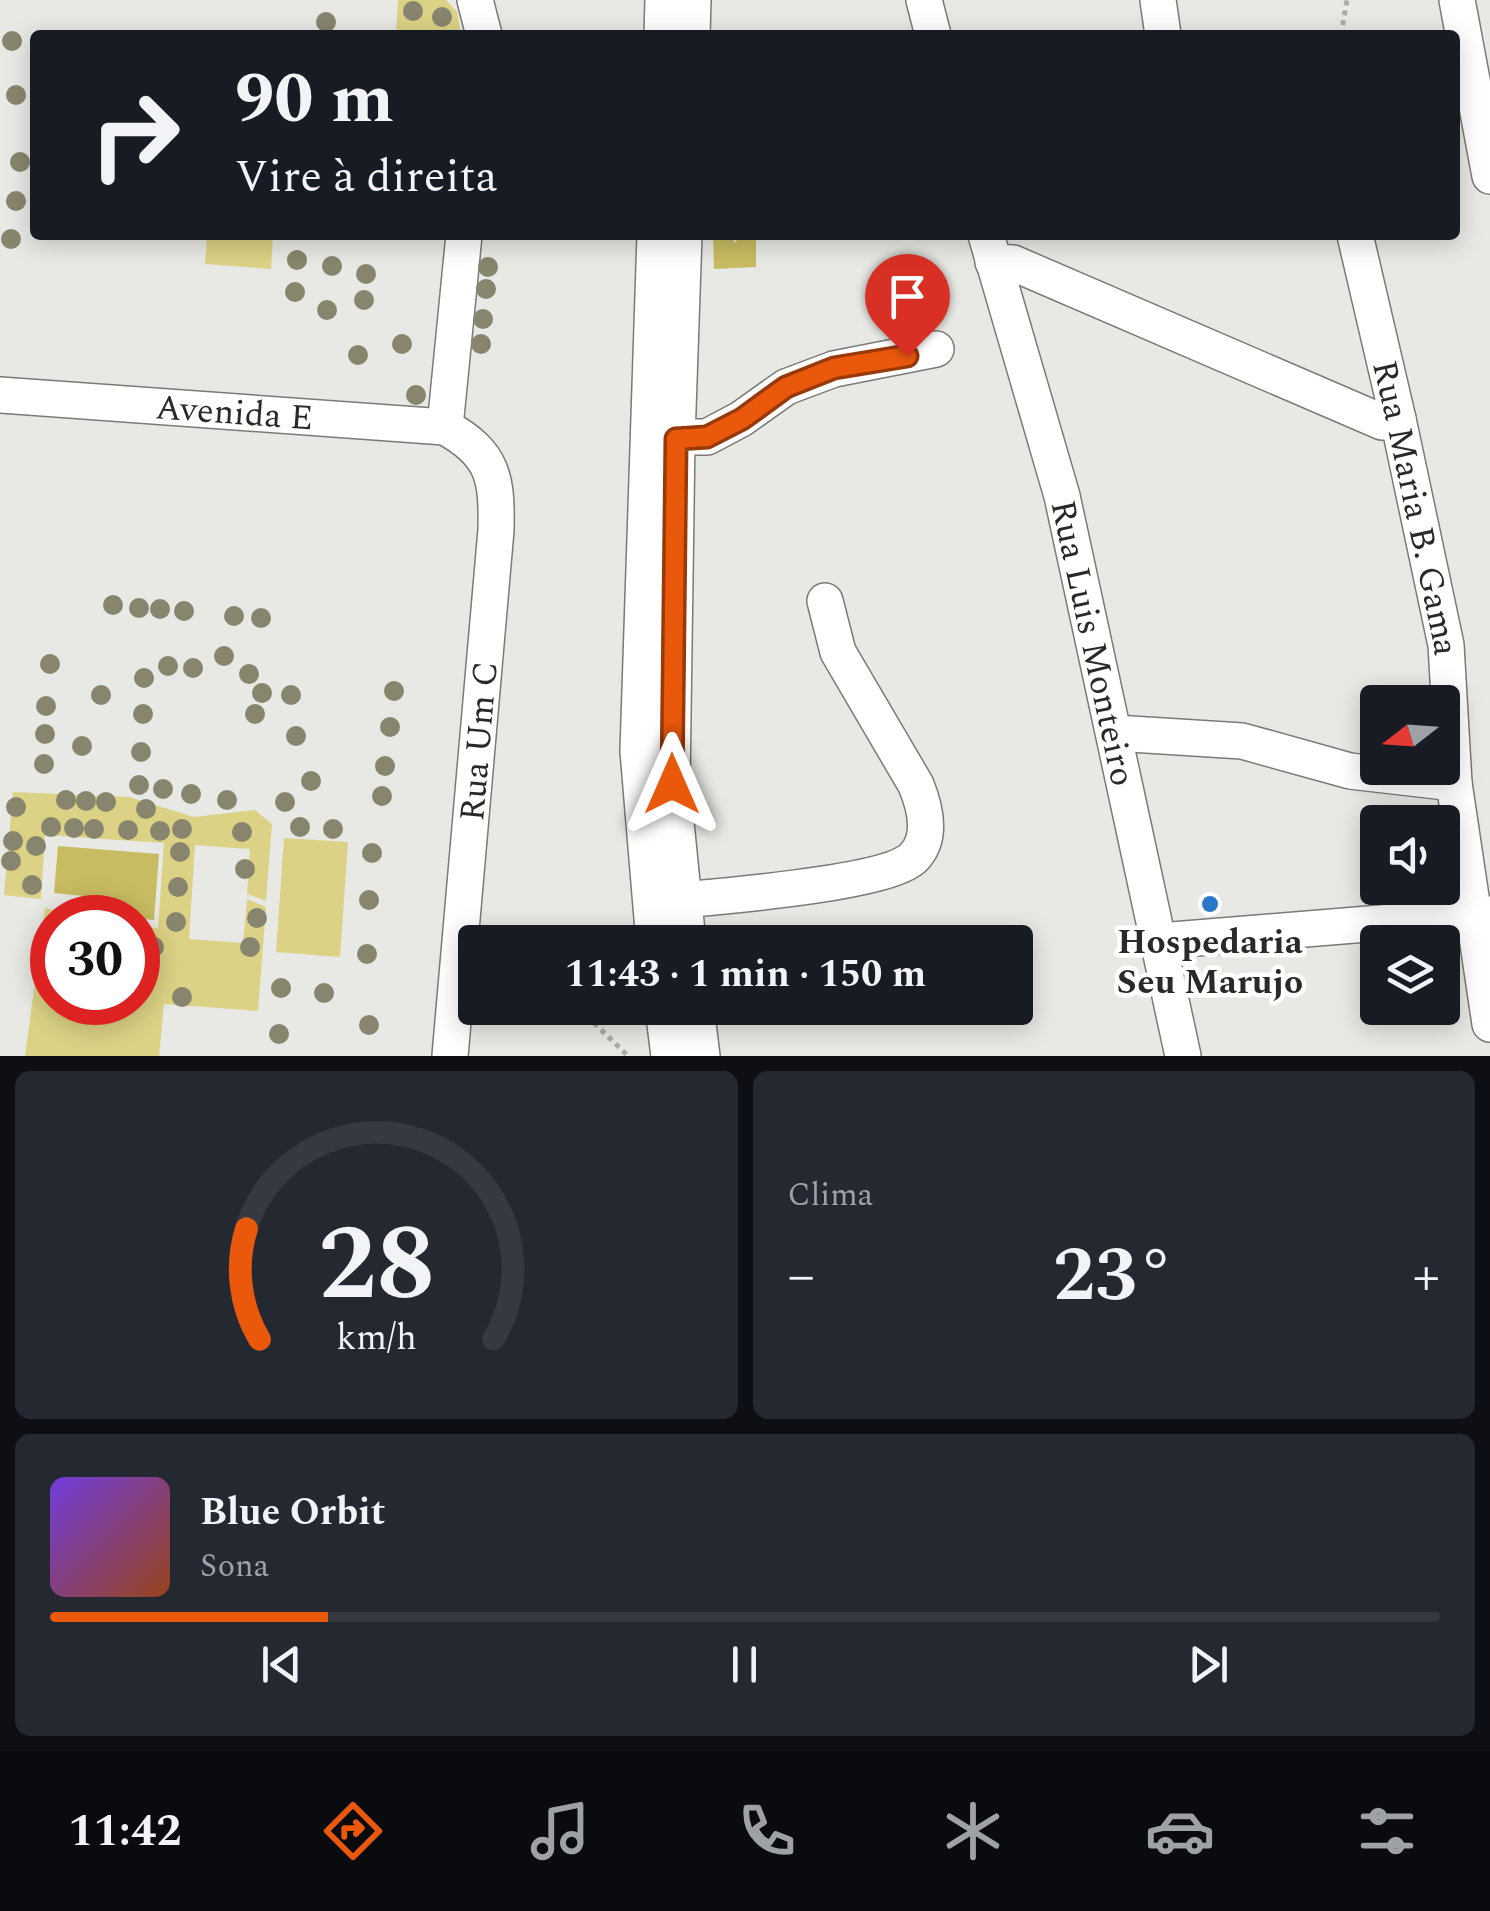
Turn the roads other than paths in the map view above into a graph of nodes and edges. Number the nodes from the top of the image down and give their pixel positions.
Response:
1 (475, 0) edge
2 (663, 0) edge
3 (693, 0) edge
4 (924, 0) edge
5 (1158, 0) edge
6 (1457, 0) edge
7 (483, 30) edge
8 (662, 30) edge
9 (692, 30) edge
10 (932, 30) edge
11 (1162, 30) edge
12 (1490, 176) edge
13 (464, 240) edge
14 (656, 240) edge
15 (683, 240) edge
16 (1356, 240) edge
17 (989, 248) edge
18 (936, 349) dead end
19 (0, 395) edge
20 (1398, 419) junction
21 (455, 432) junction
22 (663, 437) junction
23 (825, 601) dead end
24 (1448, 685) edge
25 (1115, 733) junction
26 (1360, 772) edge
27 (1454, 785) edge
28 (682, 900) junction
29 (1481, 915) edge
30 (653, 925) edge
31 (686, 925) edge
32 (1160, 940) junction
33 (1490, 1024) edge
34 (672, 1025) edge
35 (683, 1025) edge
36 (450, 1056) edge
37 (669, 1056) edge
38 (702, 1056) edge
39 (1183, 1056) edge

1 - 7 street
2 - 8 street
3 - 9 street
4 - 10 street
5 - 11 street
6 - 12 street
13 - 21 street
14 - 22 street
15 - 22 street
16 - 20 street, Rua Maria B. Gama
17 - 20 street
17 - 25 street, Rua Luis Monteiro
18 - 22 street
19 - 21 street, Avenida E
20 - 24 street, Rua Maria B. Gama
21 - 36 street, Rua Um C
22 - 28 street
22 - 30 street
23 - 28 street
25 - 26 street
25 - 32 street, Rua Luis Monteiro
27 - 29 street, Rua Maria B. Gama
28 - 31 street
29 - 32 street
29 - 33 street, Rua Maria B. Gama
32 - 39 street, Rua Luis Monteiro
34 - 37 street
35 - 38 street

